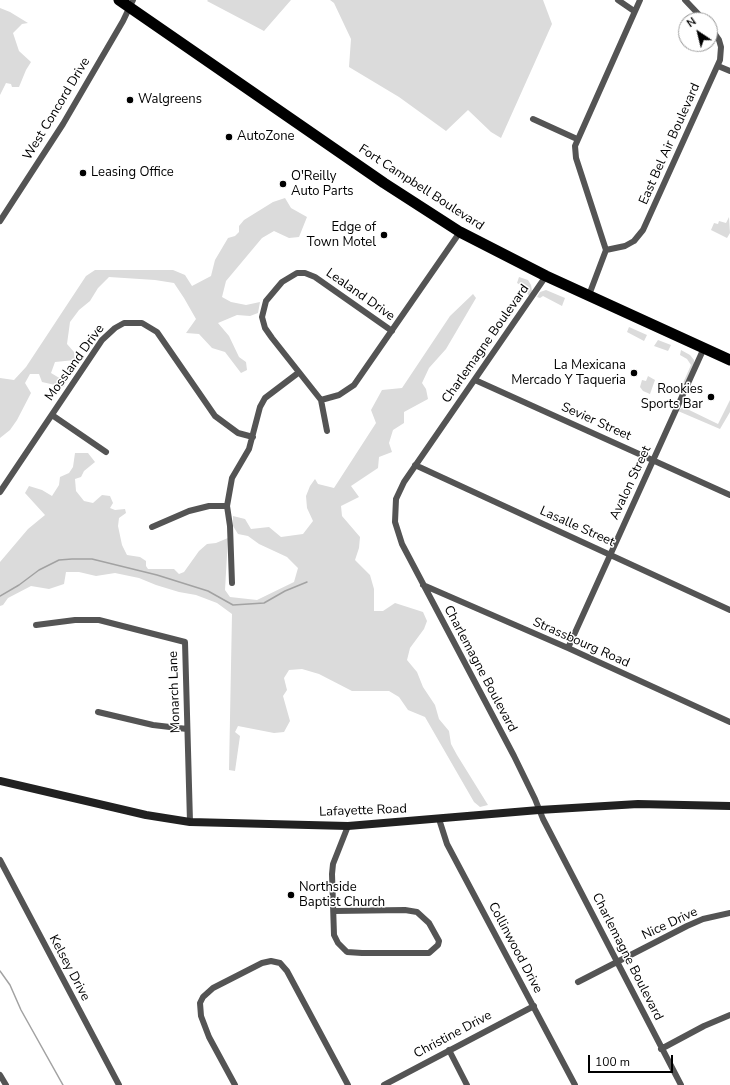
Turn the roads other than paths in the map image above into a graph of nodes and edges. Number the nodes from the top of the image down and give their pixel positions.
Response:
1 (119, 0) edge
2 (618, 0) edge
3 (640, 0) edge
4 (685, 0) edge
5 (131, 3) edge
6 (634, 11) junction
7 (696, 12) edge
8 (718, 39) edge
9 (718, 66) junction
10 (730, 71) edge
11 (533, 119) dead end
12 (577, 139) junction
13 (0, 222) edge
14 (460, 232) junction
15 (606, 250) junction
16 (546, 276) junction
17 (589, 295) junction
18 (392, 330) junction
19 (704, 348) junction
20 (730, 360) edge
21 (298, 373) junction
22 (475, 380) junction
23 (321, 400) junction
24 (52, 415) junction
25 (327, 431) dead end
26 (253, 437) junction
27 (106, 452) dead end
28 (653, 460) junction
29 (415, 465) junction
30 (0, 492) edge
31 (730, 495) edge
32 (227, 506) junction
33 (152, 527) dead end
34 (610, 554) junction
35 (232, 583) dead end
36 (423, 585) junction
37 (730, 610) edge
38 (36, 625) dead end
39 (568, 648) junction
40 (98, 712) dead end
41 (730, 722) edge
42 (187, 729) junction
43 (0, 781) edge
44 (730, 806) edge
45 (539, 810) junction
46 (439, 819) junction
47 (190, 822) junction
48 (348, 826) junction
49 (0, 860) edge
50 (334, 911) junction
51 (730, 913) edge
52 (617, 963) junction
53 (578, 982) dead end
54 (534, 1006) junction
55 (730, 1015) edge
56 (661, 1049) junction
57 (449, 1050) junction
58 (0, 1075) edge
59 (6, 1085) edge
60 (119, 1085) edge
61 (235, 1085) edge
62 (348, 1085) edge
63 (384, 1085) edge
64 (467, 1085) edge
65 (575, 1085) edge
66 (681, 1085) edge

1 - 5 highway, Fort Campbell Boulevard
2 - 6 street
3 - 6 street
4 - 7 street
5 - 13 street, West Concord Drive
5 - 14 highway, Fort Campbell Boulevard
6 - 12 street
8 - 9 street, East Bel Air Boulevard
9 - 10 street
9 - 15 street, East Bel Air Boulevard
11 - 12 street
12 - 15 street
14 - 16 highway, Fort Campbell Boulevard
14 - 18 street, Lealand Drive
15 - 17 street
16 - 17 highway, Fort Campbell Boulevard
16 - 22 street, Charlemagne Boulevard
17 - 19 highway, Fort Campbell Boulevard
18 - 21 street, Lealand Drive
18 - 23 street, Lealand Drive
19 - 20 highway, Fort Campbell Boulevard
19 - 28 street, Avalon Street
21 - 23 street, Lealand Drive
21 - 26 street
22 - 28 street, Sevier Street
22 - 29 street, Charlemagne Boulevard
23 - 25 street
24 - 26 street, Mossland Drive
24 - 27 street
24 - 30 street, Mossland Drive
26 - 32 street
28 - 31 street, Sevier Street
28 - 34 street, Avalon Street
29 - 34 street, Lasalle Street
29 - 36 street, Charlemagne Boulevard
32 - 33 street
32 - 35 street
34 - 37 street, Lasalle Street
34 - 39 street, Avalon Street
36 - 39 street, Strassbourg Road
36 - 45 street, Charlemagne Boulevard
38 - 42 street, Monarch Lane
39 - 41 street, Strassbourg Road
40 - 42 street
42 - 47 street, Monarch Lane
43 - 47 main road, Lafayette Road
44 - 45 main road, Lafayette Road
45 - 46 main road, Lafayette Road
45 - 52 street, Charlemagne Boulevard
46 - 48 main road, Lafayette Road
46 - 54 street, Collinwood Drive
47 - 48 main road, Lafayette Road
48 - 50 street
49 - 60 street, Kelsey Drive
50 - 50 street
51 - 52 street, Nice Drive
52 - 53 street, Nice Drive
52 - 56 street, Charlemagne Boulevard
54 - 57 street, Christine Drive
54 - 65 street, Collinwood Drive
55 - 56 street
56 - 66 street, Charlemagne Boulevard
57 - 63 street, Christine Drive
57 - 64 street
58 - 59 street
61 - 62 street

